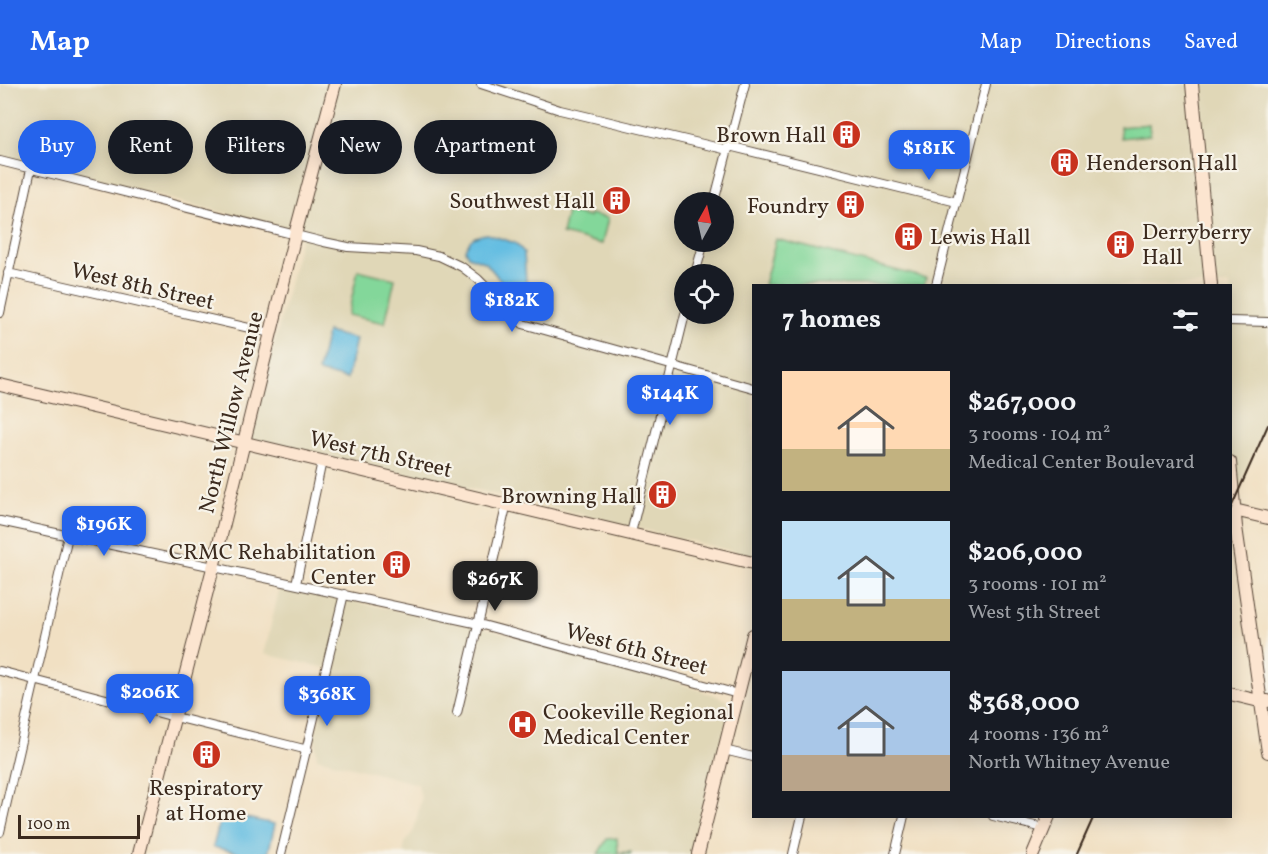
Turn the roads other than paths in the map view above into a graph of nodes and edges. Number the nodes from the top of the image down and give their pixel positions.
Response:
1 (335, 84) edge
2 (481, 84) edge
3 (744, 84) edge
4 (986, 84) edge
5 (1192, 84) edge
6 (731, 148) junction
7 (0, 161) edge
8 (18, 166) edge
9 (30, 174) edge
10 (51, 174) edge
11 (717, 192) edge
12 (957, 202) junction
13 (295, 235) junction
14 (8, 273) junction
15 (936, 284) edge
16 (1211, 284) edge
17 (0, 314) edge
18 (1232, 321) edge
19 (1268, 322) edge
20 (682, 324) edge
21 (271, 333) junction
22 (672, 364) junction
23 (0, 385) edge
24 (752, 388) edge
25 (245, 442) junction
26 (322, 461) junction
27 (507, 503) junction
28 (1233, 510) edge
29 (1268, 518) edge
30 (0, 521) edge
31 (631, 533) junction
32 (68, 536) junction
33 (752, 562) edge
34 (213, 568) junction
35 (296, 584) junction
36 (344, 594) junction
37 (479, 624) junction
38 (752, 639) edge
39 (0, 671) edge
40 (36, 681) junction
41 (738, 694) junction
42 (1232, 694) edge
43 (1264, 701) edge
44 (457, 713) dead end
45 (174, 717) junction
46 (308, 750) junction
47 (724, 750) junction
48 (1268, 752) edge
49 (752, 757) edge
50 (802, 818) edge
51 (904, 818) edge
52 (1011, 818) edge
53 (1047, 822) edge
54 (0, 832) edge
55 (139, 854) edge
56 (281, 854) edge
57 (698, 854) edge
58 (793, 854) edge
59 (895, 854) edge
60 (1033, 854) edge

1 - 13 street, North Willow Avenue
2 - 6 street
3 - 6 street
4 - 12 street
5 - 16 street
6 - 11 street
6 - 12 street
7 - 8 street
9 - 14 street
10 - 13 street
12 - 15 street
13 - 21 street, North Willow Avenue
13 - 22 street
14 - 17 street
14 - 21 street, West 8th Street
18 - 19 street
20 - 22 street
21 - 25 street, North Willow Avenue
22 - 24 street
22 - 31 street
23 - 25 street, West 7th Street
25 - 26 street, West 7th Street
25 - 34 street, North Willow Avenue
26 - 27 street, West 7th Street
26 - 35 street
27 - 31 street, West 7th Street
27 - 37 street
28 - 29 street
28 - 43 street
30 - 32 street, West 6th Street
31 - 33 street, West 7th Street
32 - 34 street, West 6th Street
32 - 40 street
34 - 35 street, West 6th Street
34 - 45 street, North Willow Avenue
35 - 36 street, West 6th Street
36 - 37 street, West 6th Street
36 - 46 street
37 - 41 street, West 6th Street
37 - 44 street
38 - 41 street
39 - 40 street
40 - 45 street
40 - 54 street
41 - 47 street
42 - 43 street
43 - 48 street
45 - 46 street
45 - 55 street, North Willow Avenue
46 - 56 street
47 - 49 street
47 - 57 street
50 - 58 street
51 - 59 street
52 - 53 street
53 - 60 street

